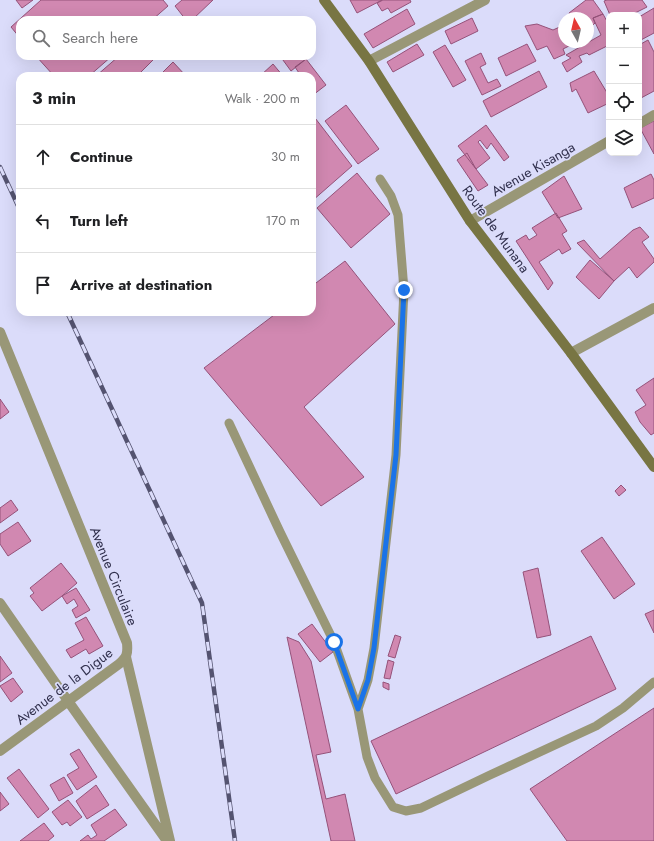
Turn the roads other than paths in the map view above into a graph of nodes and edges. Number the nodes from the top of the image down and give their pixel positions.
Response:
1 (324, 0) edge
2 (485, 0) edge
3 (369, 61) junction
4 (654, 115) edge
5 (642, 122) edge
6 (606, 143) edge
7 (380, 179) dead end
8 (470, 221) junction
9 (654, 308) edge
10 (0, 332) edge
11 (571, 353) junction
12 (229, 422) dead end
13 (654, 467) edge
14 (0, 603) edge
15 (126, 657) junction
16 (654, 682) edge
17 (68, 701) junction
18 (358, 709) junction
19 (0, 751) edge
20 (167, 841) edge
21 (170, 841) edge

1 - 3 main road, Route de Munana
2 - 3 street
3 - 8 main road, Route de Munana
4 - 5 street
6 - 8 street, Avenue Kisanga
7 - 18 lane
8 - 11 main road, Route de Munana
9 - 11 street
10 - 15 street, Avenue Circulaire
11 - 13 main road, Route de Munana
12 - 18 lane
14 - 17 street
15 - 17 street, Avenue de la Digue
15 - 21 street, Avenue Circulaire
16 - 18 lane
17 - 19 street, Avenue de la Digue
17 - 20 street

